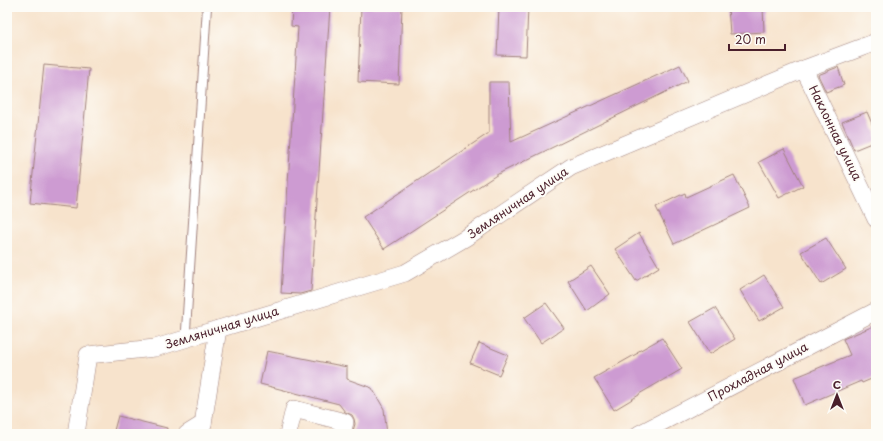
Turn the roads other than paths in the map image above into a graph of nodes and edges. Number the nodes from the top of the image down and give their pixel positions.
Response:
1 (207, 7) edge
2 (876, 42) edge
3 (804, 69) junction
4 (876, 219) edge
5 (876, 310) edge
6 (218, 329) junction
7 (186, 330) dead end
8 (208, 429) edge
9 (76, 434) edge
10 (187, 434) edge
11 (288, 434) edge
12 (342, 434) edge
13 (639, 434) edge

1 - 7 lane
2 - 3 street, Земляничная улица
3 - 4 street, Наклонная улица
3 - 6 street, Земляничная улица
5 - 13 street, Прохладная улица
6 - 8 street
6 - 9 street, Земляничная улица
8 - 10 street
11 - 12 street

